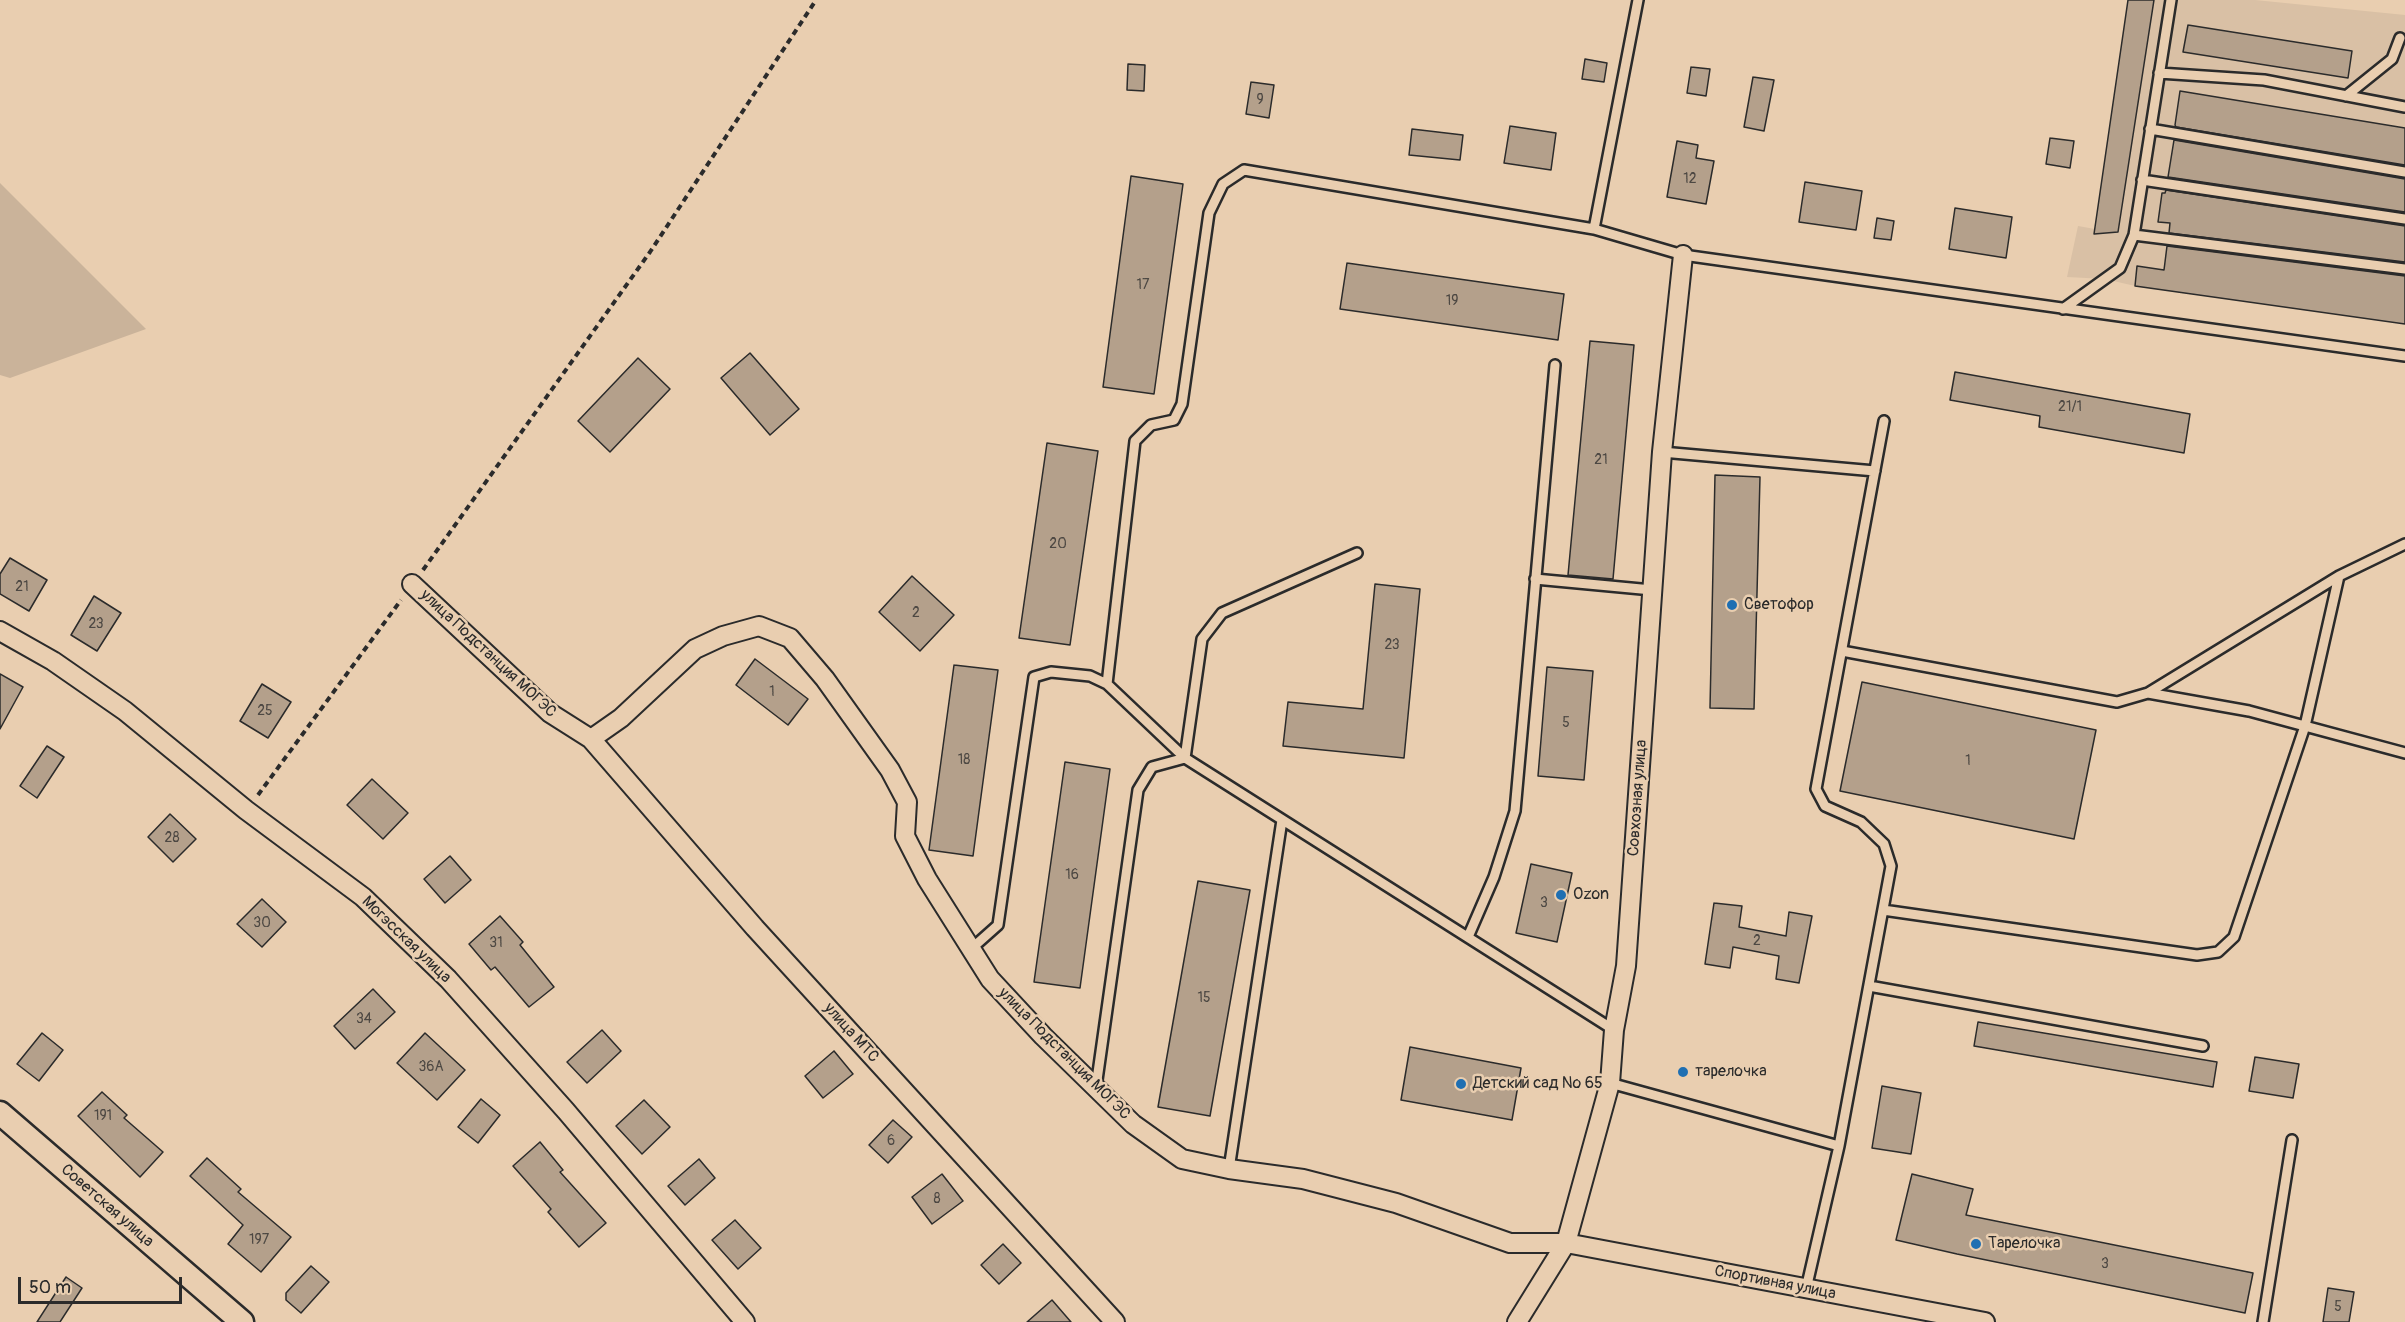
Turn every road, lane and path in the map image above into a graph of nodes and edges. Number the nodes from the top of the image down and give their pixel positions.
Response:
1 (816, 0) edge
2 (1638, 0) edge
3 (2171, 0) edge
4 (2400, 38) dead end
5 (2159, 73) junction
6 (2346, 96) junction
7 (2405, 107) edge
8 (2151, 129) junction
9 (2405, 172) edge
10 (2142, 180) junction
11 (2405, 219) edge
12 (1594, 229) junction
13 (2134, 235) junction
14 (1683, 255) junction
15 (2405, 269) edge
16 (2063, 309) junction
17 (2405, 356) edge
18 (1555, 365) dead end
19 (1884, 421) dead end
20 (1662, 452) junction
21 (1875, 471) junction
22 (2405, 544) edge
23 (1357, 553) dead end
24 (2339, 576) junction
25 (1534, 579) junction
26 (412, 584) junction
27 (1652, 590) junction
28 (0, 631) edge
29 (1842, 651) junction
30 (1107, 684) junction
31 (2148, 693) junction
32 (2305, 726) junction
33 (591, 740) junction
34 (2405, 753) edge
35 (1185, 759) junction
36 (246, 810) junction
37 (1282, 819) junction
38 (1883, 910) junction
39 (1468, 938) junction
40 (971, 949) junction
41 (1869, 986) junction
42 (1614, 1030) junction
43 (2203, 1046) dead end
44 (1610, 1083) junction
45 (1096, 1088) junction
46 (0, 1113) edge
47 (2292, 1140) dead end
48 (1839, 1146) junction
49 (1228, 1169) junction
50 (1566, 1243) junction
51 (1806, 1289) junction
52 (242, 1322) edge
53 (745, 1322) edge
54 (1115, 1322) edge
55 (1516, 1322) edge
56 (1985, 1322) edge
57 (2263, 1322) edge

1 - 26 path
2 - 12 lane
3 - 5 lane
4 - 6 lane
5 - 6 lane
5 - 8 lane
6 - 7 lane
8 - 9 lane
8 - 10 lane
10 - 11 lane
10 - 13 lane
12 - 14 lane
12 - 30 lane
13 - 15 lane
13 - 16 lane
14 - 16 lane
14 - 20 street, Совхозная улица
16 - 17 lane
18 - 25 lane
19 - 21 lane
20 - 21 lane
20 - 27 street, Совхозная улица
21 - 29 lane
22 - 24 lane
23 - 35 lane
24 - 31 lane
24 - 32 lane
25 - 27 lane
25 - 39 lane
26 - 33 street, улица Подстанция МОГЭС
26 - 36 path
27 - 42 street, Совхозная улица
28 - 36 street, Могэсская улица
29 - 31 lane
29 - 38 lane
30 - 35 lane
30 - 40 lane
31 - 32 lane
32 - 34 lane
32 - 38 lane
33 - 40 street, улица Подстанция МОГЭС
33 - 54 street, улица МТС
35 - 37 lane
35 - 45 lane
36 - 53 street, Могэсская улица
37 - 39 lane
37 - 49 lane
38 - 41 lane
39 - 42 lane
40 - 45 street, улица Подстанция МОГЭС
41 - 43 lane
41 - 48 lane
42 - 44 street, Совхозная улица
44 - 48 lane
44 - 50 street, Совхозная улица
45 - 49 street, улица Подстанция МОГЭС
46 - 52 street, Советская улица
47 - 57 lane
48 - 51 lane
49 - 50 street, улица Подстанция МОГЭС
50 - 51 street, Спортивная улица
50 - 55 street, Совхозная улица
51 - 56 street, Спортивная улица

